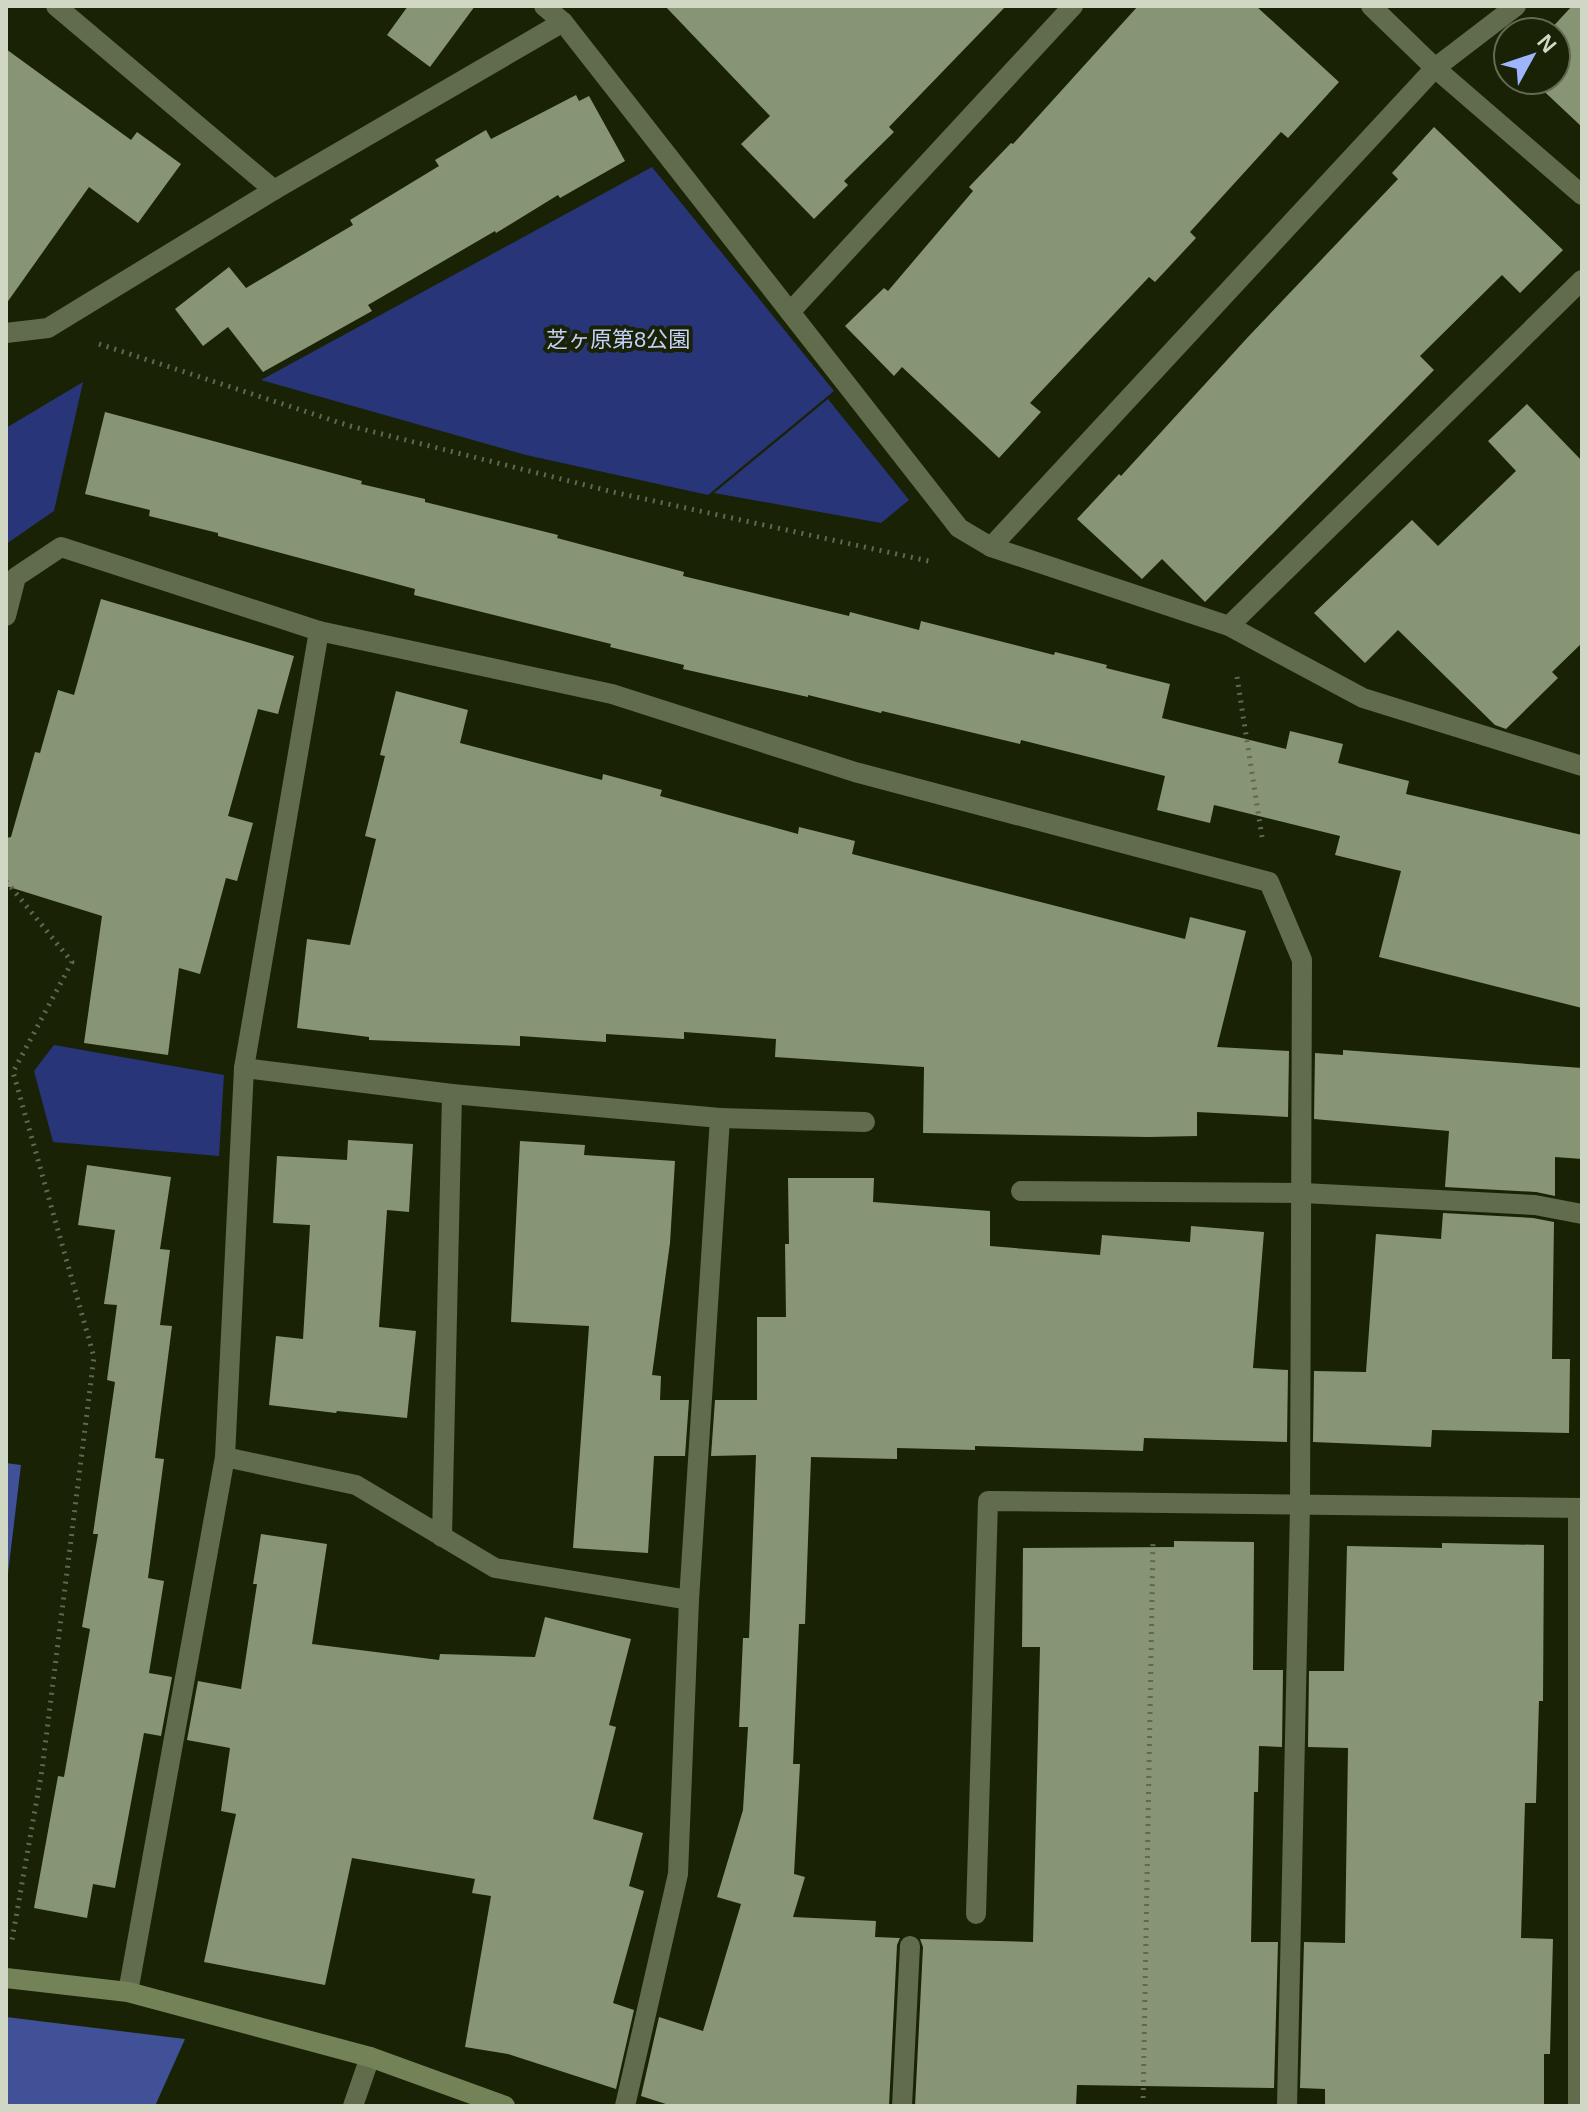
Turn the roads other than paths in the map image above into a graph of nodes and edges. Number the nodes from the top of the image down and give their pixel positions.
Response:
1 (56, 6) edge
2 (544, 6) edge
3 (1371, 6) edge
4 (1516, 6) edge
5 (1062, 10) edge
6 (563, 22) junction
7 (1435, 68) junction
8 (274, 190) junction
9 (1582, 195) edge
10 (1582, 280) edge
11 (790, 312) junction
12 (6, 333) edge
13 (991, 547) junction
14 (6, 616) edge
15 (1229, 626) junction
16 (319, 631) junction
17 (1582, 766) edge
18 (244, 1068) junction
19 (452, 1094) junction
20 (720, 1118) junction
21 (865, 1122) dead end
22 (1021, 1191) dead end
23 (1303, 1193) junction
24 (1582, 1214) edge
25 (225, 1457) junction
26 (1300, 1507) junction
27 (1580, 1508) edge
28 (442, 1537) junction
29 (689, 1600) junction
30 (976, 1914) dead end
31 (910, 1946) dead end
32 (6, 1978) edge
33 (128, 1992) junction
34 (370, 2057) junction
35 (353, 2106) edge
36 (505, 2106) edge
37 (625, 2106) edge
38 (902, 2106) edge
39 (1287, 2106) edge
40 (1578, 2106) edge

1 - 8 street
2 - 6 street
3 - 7 street
4 - 7 street
5 - 11 street
6 - 8 street
6 - 11 street
7 - 9 street
7 - 13 street
8 - 12 street
10 - 15 street
11 - 13 street
13 - 15 street
14 - 16 street
15 - 17 street
16 - 18 street
16 - 23 street
18 - 19 street
18 - 25 street
19 - 20 street
19 - 28 street
20 - 21 street
20 - 29 street
22 - 23 street
23 - 24 street
23 - 26 street
25 - 28 street
25 - 33 street
26 - 27 street
26 - 30 street
26 - 39 street
27 - 40 street
28 - 29 street
29 - 37 street
31 - 38 street
32 - 33 street
33 - 34 street
34 - 35 street
34 - 36 street

